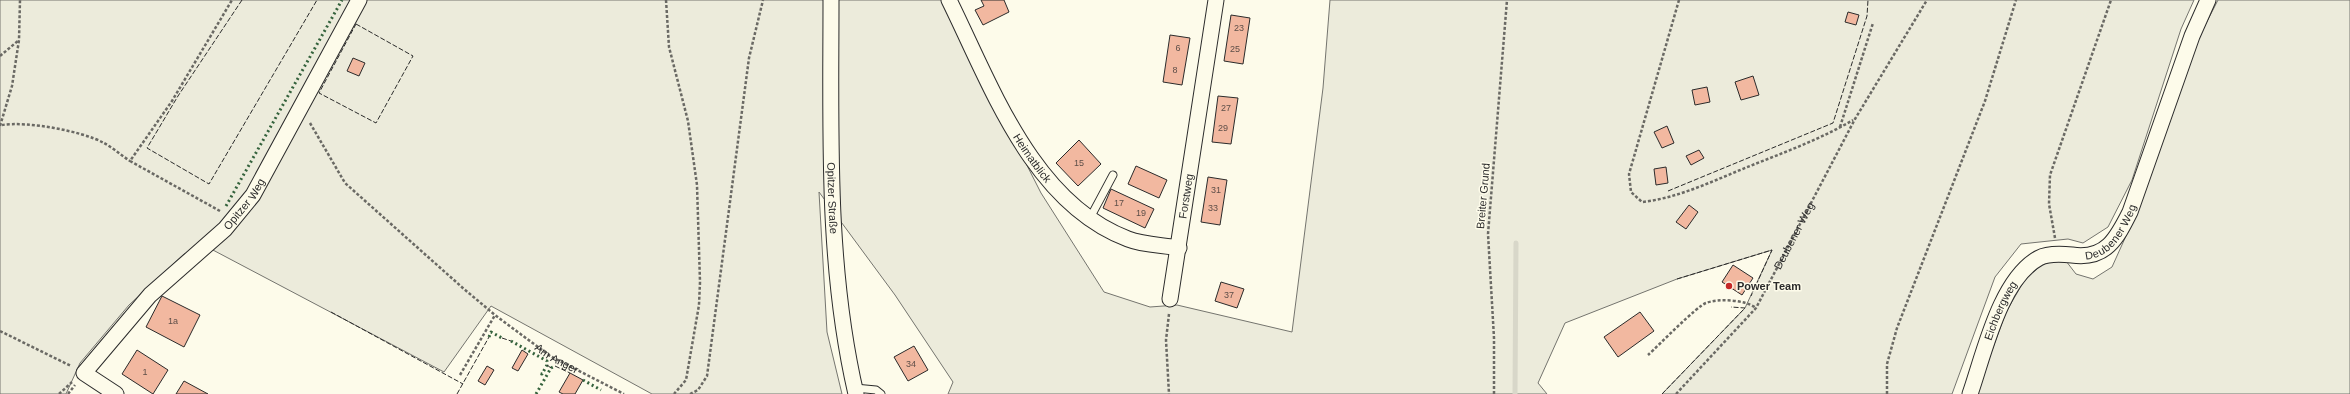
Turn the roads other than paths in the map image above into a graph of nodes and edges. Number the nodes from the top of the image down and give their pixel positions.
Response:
1 (358, 0) edge
2 (831, 0) edge
3 (949, 0) edge
4 (1216, 0) edge
5 (2208, 0) edge
6 (1113, 175) dead end
7 (1090, 218) junction
8 (1179, 248) junction
9 (2061, 254) joint
10 (1170, 299) road end
11 (856, 391) edge
12 (116, 394) edge
13 (881, 394) edge
14 (1970, 394) edge

1 - 12 street, Opitzer Weg
2 - 11 street, Opitzer Straße
3 - 7 street, Heimatblick
4 - 8 street, Forstweg
5 - 9 street, Deubener Weg
6 - 7 lane
7 - 8 street, Heimatblick
8 - 10 street, Forstweg
9 - 14 street, Eichbergweg
11 - 13 lane

